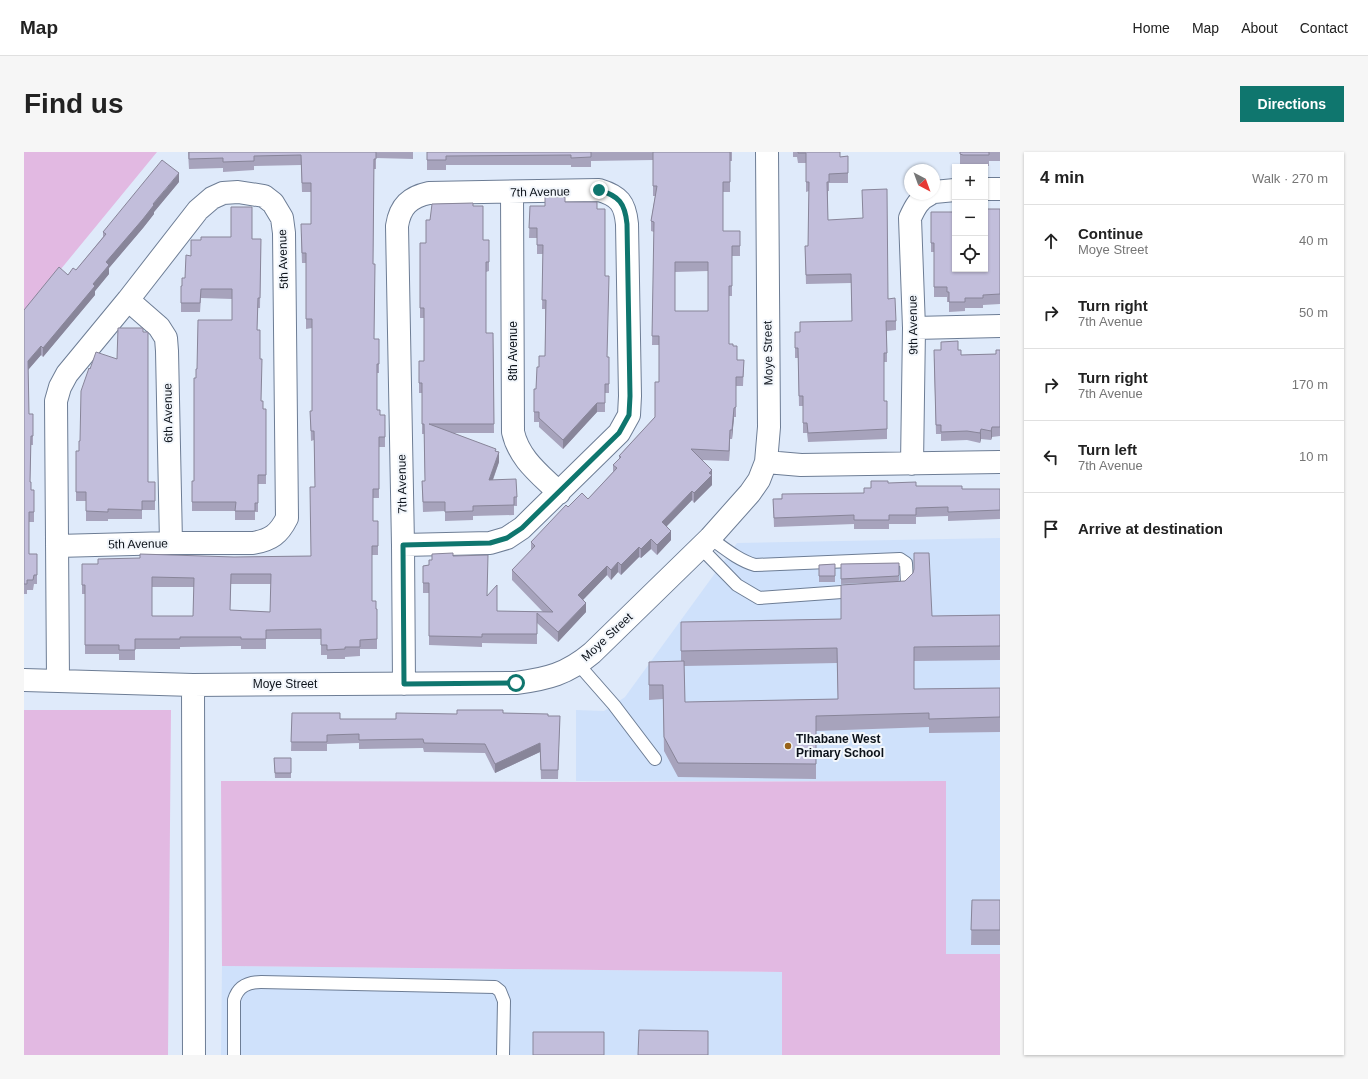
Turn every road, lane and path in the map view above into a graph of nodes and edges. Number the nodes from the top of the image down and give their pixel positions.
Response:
1 (767, 152) edge
2 (988, 189) edge
3 (1000, 189) edge
4 (952, 190) edge
5 (940, 191) edge
6 (512, 192) junction
7 (920, 200) edge
8 (128, 300) junction
9 (1000, 326) edge
10 (914, 328) junction
11 (766, 462) junction
12 (1000, 462) edge
13 (912, 464) junction
14 (559, 493) junction
15 (705, 542) junction
16 (171, 543) junction
17 (403, 545) junction
18 (57, 546) junction
19 (885, 589) edge
20 (870, 590) edge
21 (578, 664) junction
22 (24, 680) edge
23 (58, 680) junction
24 (404, 684) junction
25 (193, 685) junction
26 (656, 758) dead end
27 (194, 1055) edge
28 (234, 1055) edge
29 (503, 1055) edge

1 - 11 street, Moye Street
2 - 3 street
4 - 5 street
6 - 14 street, 8th Avenue
6 - 14 street, 7th Avenue
6 - 17 street, 7th Avenue
7 - 10 street, 9th Avenue
8 - 16 street, 6th Avenue
8 - 16 street, 5th Avenue
8 - 18 street, 5th Avenue
9 - 10 street
10 - 13 street, 9th Avenue
11 - 13 street
11 - 15 street, Moye Street
12 - 13 street
14 - 17 street, 7th Avenue
15 - 19 lane
15 - 20 lane
15 - 21 street, Moye Street
16 - 18 street, 5th Avenue
17 - 24 street, 7th Avenue
18 - 23 street, 5th Avenue
21 - 24 street, Moye Street
21 - 26 lane
22 - 23 street, Moye Street
23 - 25 street, Moye Street
24 - 25 street, Moye Street
25 - 27 street
28 - 29 lane

